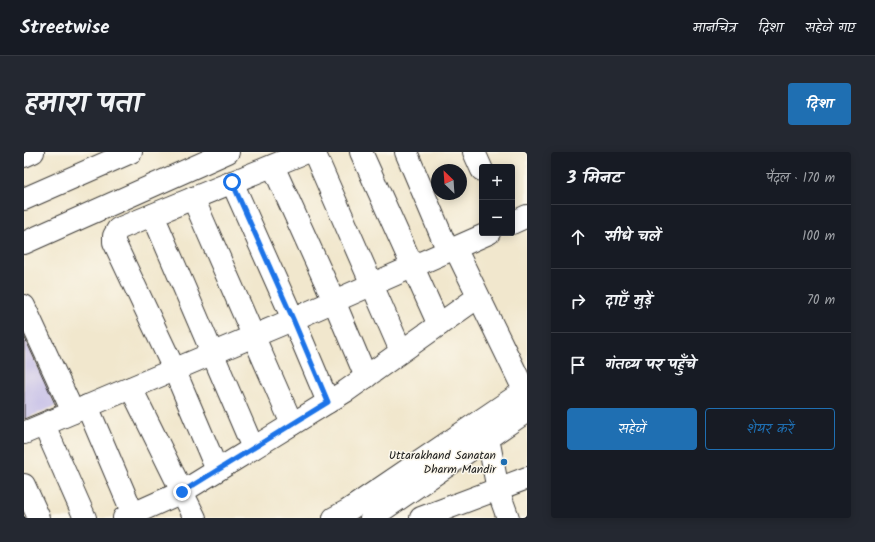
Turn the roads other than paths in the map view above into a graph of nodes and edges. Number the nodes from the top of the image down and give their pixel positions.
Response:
1 (34, 152) edge
2 (131, 152) edge
3 (306, 152) edge
4 (314, 152) edge
5 (361, 152) edge
6 (406, 152) edge
7 (474, 152) edge
8 (218, 154) edge
9 (24, 156) edge
10 (479, 164) edge
11 (273, 166) junction
12 (232, 182) junction
13 (193, 198) junction
14 (24, 199) edge
15 (153, 215) junction
16 (527, 216) edge
17 (515, 222) edge
18 (482, 236) edge
19 (24, 243) edge
20 (452, 249) junction
21 (413, 266) junction
22 (373, 284) junction
23 (478, 297) junction
24 (334, 301) junction
25 (24, 306) edge
26 (293, 319) junction
27 (439, 325) junction
28 (252, 336) junction
29 (401, 351) junction
30 (212, 353) junction
31 (174, 369) junction
32 (366, 377) junction
33 (130, 388) junction
34 (526, 397) edge
35 (328, 402) junction
36 (80, 409) junction
37 (292, 424) junction
38 (44, 425) junction
39 (24, 433) edge
40 (488, 438) junction
41 (253, 448) junction
42 (217, 470) junction
43 (527, 478) edge
44 (24, 485) edge
45 (498, 490) junction
46 (182, 492) junction
47 (405, 494) junction
48 (456, 512) edge
49 (129, 516) edge
50 (39, 518) edge
51 (85, 518) edge
52 (195, 518) edge
53 (334, 518) edge
54 (371, 518) edge
55 (414, 518) edge
56 (421, 518) edge
57 (508, 518) edge

1 - 9 street
2 - 14 street
3 - 11 street
4 - 22 street
5 - 21 street
6 - 20 street
7 - 10 street
8 - 19 street
11 - 12 street
11 - 24 street
12 - 13 street
12 - 26 street
13 - 15 street
13 - 28 street
15 - 30 street
15 - 31 street
16 - 17 street
18 - 20 street
20 - 21 street
20 - 23 street
21 - 22 street
21 - 27 street
22 - 24 street
22 - 29 street
23 - 27 street
23 - 34 street
24 - 26 street
24 - 32 street
25 - 36 street
26 - 28 street
26 - 35 street
27 - 29 street
28 - 30 street
28 - 37 street
29 - 32 street
30 - 31 street
30 - 41 street
31 - 33 street
31 - 42 street
32 - 35 street
33 - 36 street
33 - 46 street
34 - 40 street
34 - 53 street
35 - 37 street
36 - 38 street
36 - 49 street
37 - 41 street
38 - 39 street
38 - 51 street
40 - 45 street
40 - 47 street
41 - 42 street
42 - 46 street
43 - 45 street
44 - 50 street
45 - 48 street
45 - 57 street
46 - 49 street
46 - 52 street
47 - 54 street
47 - 55 street
48 - 56 street

